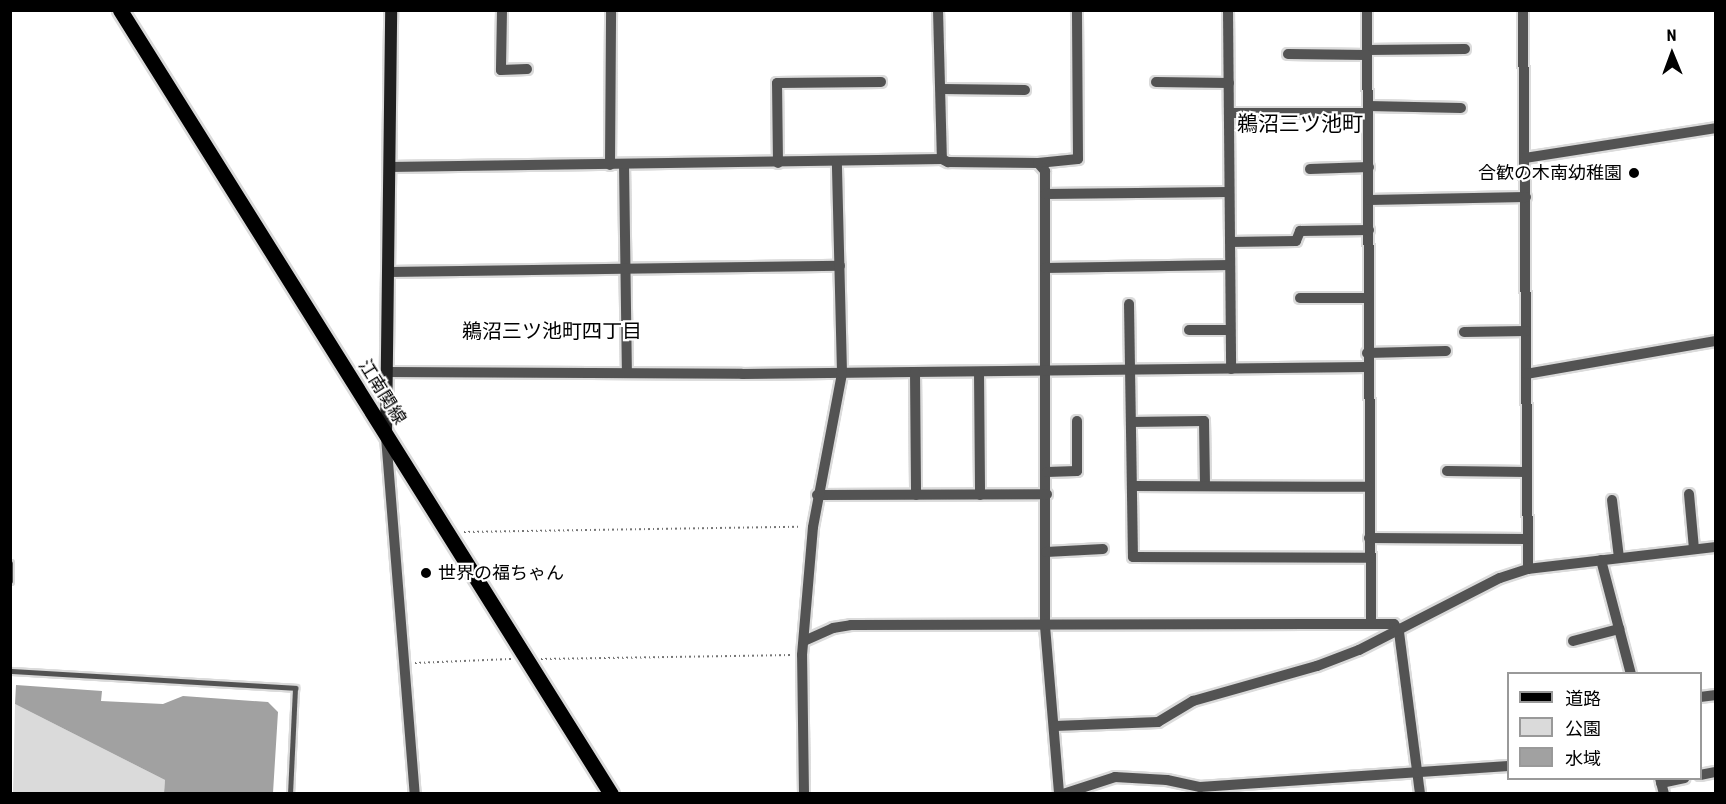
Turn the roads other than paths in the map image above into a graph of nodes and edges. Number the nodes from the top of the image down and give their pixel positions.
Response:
1 (120, 10) edge
2 (391, 10) edge
3 (502, 10) edge
4 (611, 10) edge
5 (938, 10) edge
6 (1077, 10) edge
7 (1228, 10) edge
8 (1367, 10) edge
9 (1523, 10) edge
10 (1465, 49) dead end
11 (1367, 53) junction
12 (1288, 54) dead end
13 (527, 69) dead end
14 (881, 82) dead end
15 (1156, 82) dead end
16 (1229, 83) junction
17 (942, 89) junction
18 (1025, 90) dead end
19 (1461, 108) dead end
20 (1368, 110) junction
21 (1229, 113) junction
22 (1716, 128) edge
23 (1525, 158) junction
24 (942, 159) junction
25 (837, 162) junction
26 (778, 163) junction
27 (1038, 163) junction
28 (624, 164) junction
29 (610, 165) junction
30 (389, 167) junction
31 (1368, 167) junction
32 (1310, 169) dead end
33 (1229, 192) junction
34 (1045, 194) junction
35 (1526, 197) junction
36 (1369, 200) junction
37 (1369, 230) junction
38 (1230, 242) junction
39 (1230, 265) junction
40 (626, 266) junction
41 (840, 266) junction
42 (1045, 268) junction
43 (389, 272) junction
44 (1300, 298) dead end
45 (1368, 298) junction
46 (1129, 304) dead end
47 (1189, 330) dead end
48 (1230, 330) junction
49 (1526, 331) junction
50 (1464, 333) dead end
51 (1716, 341) edge
52 (1446, 351) dead end
53 (1368, 353) junction
54 (1367, 367) junction
55 (1230, 369) junction
56 (1130, 370) junction
57 (387, 372) junction
58 (915, 372) junction
59 (980, 372) junction
60 (1046, 372) junction
61 (627, 373) junction
62 (842, 373) junction
63 (1526, 374) junction
64 (1077, 421) dead end
65 (1131, 422) junction
66 (386, 436) junction
67 (1447, 471) dead end
68 (1047, 472) junction
69 (1527, 472) junction
70 (1132, 486) junction
71 (1205, 486) junction
72 (1369, 487) junction
73 (1047, 494) junction
74 (1689, 494) dead end
75 (817, 495) junction
76 (916, 495) junction
77 (980, 495) junction
78 (1612, 500) dead end
79 (1370, 538) junction
80 (1527, 539) junction
81 (1716, 547) edge
82 (1103, 549) dead end
83 (1694, 549) junction
84 (1046, 552) junction
85 (1370, 558) junction
86 (1619, 558) junction
87 (1601, 560) junction
88 (10, 563) edge
89 (1528, 569) junction
90 (10, 581) edge
91 (1371, 624) junction
92 (1045, 626) junction
93 (1619, 629) junction
94 (1399, 632) junction
95 (804, 641) junction
96 (1573, 641) dead end
97 (10, 671) edge
98 (1630, 672) edge
99 (1055, 726) junction
100 (1507, 766) edge
101 (1419, 774) junction
102 (1677, 780) edge
103 (1661, 785) edge
104 (290, 794) edge
105 (415, 794) edge
106 (611, 794) edge
107 (804, 794) edge
108 (1061, 794) edge
109 (1420, 794) edge

1 - 66 main road, 江南関線
2 - 30 street
3 - 13 street
4 - 29 street
5 - 17 street
6 - 27 street
7 - 16 street
8 - 11 street
9 - 23 street
10 - 11 street
11 - 12 street
11 - 20 street
14 - 26 street
15 - 16 street
16 - 21 street
17 - 18 street
17 - 24 street
19 - 20 street
20 - 21 street
20 - 31 street
21 - 33 street
22 - 23 street
23 - 35 street
24 - 25 street
24 - 27 street
25 - 26 street
25 - 41 street
26 - 28 street
27 - 34 street
28 - 29 street
28 - 40 street
29 - 30 street
30 - 43 street
31 - 32 street
31 - 36 street
33 - 34 street
33 - 38 street
34 - 42 street
35 - 36 street
35 - 49 street
36 - 37 street
37 - 38 street
37 - 45 street
38 - 39 street
39 - 42 street
39 - 48 street
40 - 41 street
40 - 43 street
40 - 61 street
41 - 62 street
42 - 60 street
43 - 57 street
44 - 45 street
45 - 53 street
46 - 56 street
47 - 48 street
48 - 55 street
49 - 50 street
49 - 63 street
51 - 63 street
52 - 53 street
53 - 54 street
54 - 55 street
54 - 72 street
55 - 56 street
56 - 60 street
56 - 65 street
57 - 61 street
57 - 66 street
58 - 59 street
58 - 62 street
58 - 76 street
59 - 60 street
59 - 77 street
60 - 68 street
61 - 62 street
62 - 75 street
63 - 69 street
64 - 68 street
65 - 70 street
65 - 71 street
66 - 105 street
66 - 106 main road, 江南関線
67 - 69 street
68 - 73 street
69 - 80 street
70 - 71 street
70 - 85 street
71 - 72 street
72 - 79 street
73 - 77 street
73 - 84 street
74 - 83 street
75 - 76 street
75 - 95 street
76 - 77 street
78 - 86 street
79 - 80 street
79 - 85 street
80 - 89 street
81 - 83 street
82 - 84 street
83 - 86 street
84 - 92 street
85 - 91 street
86 - 87 street
87 - 89 street
87 - 93 street
88 - 90 lane
89 - 94 street
91 - 92 street
91 - 94 street
92 - 95 street
92 - 99 street
93 - 96 street
93 - 98 street
94 - 99 street
94 - 101 street
95 - 107 street
97 - 104 lane
99 - 108 street
100 - 101 street
101 - 108 street
101 - 109 street
102 - 103 street

